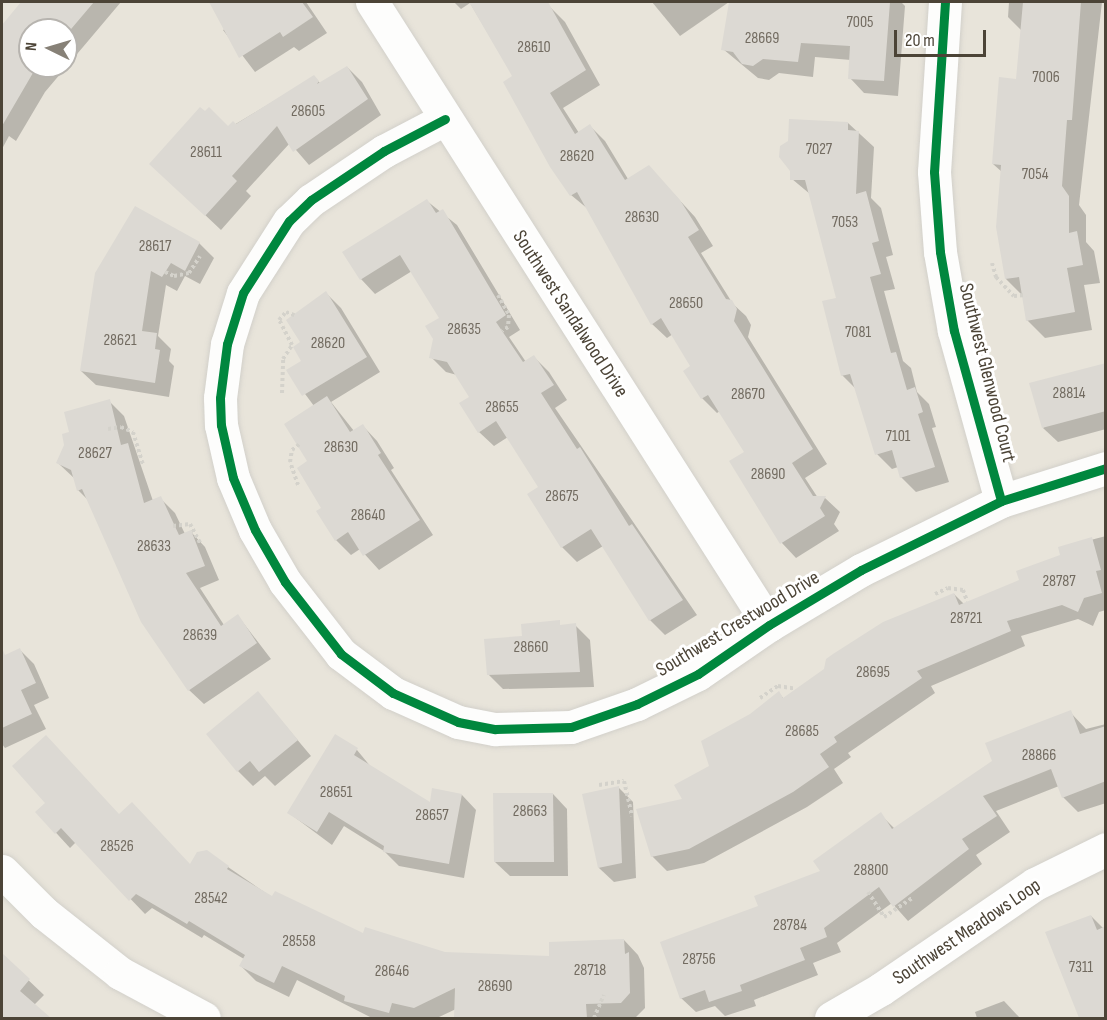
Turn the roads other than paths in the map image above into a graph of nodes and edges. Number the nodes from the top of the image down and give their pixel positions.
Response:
1 (372, 2) edge
2 (945, 2) edge
3 (445, 119) junction
4 (1106, 468) edge
5 (1001, 501) junction
6 (769, 625) junction
7 (1106, 849) edge
8 (2, 871) edge
9 (204, 1018) edge
10 (831, 1018) edge

1 - 3 street, Southwest Sandalwood Drive
2 - 5 street, Southwest Glenwood Court
3 - 6 street, Southwest Sandalwood Drive
3 - 6 street, Southwest Crestwood Drive
4 - 5 street, Southwest Crestwood Drive
5 - 6 street, Southwest Crestwood Drive
7 - 10 street, Southwest Meadows Loop
8 - 9 street

